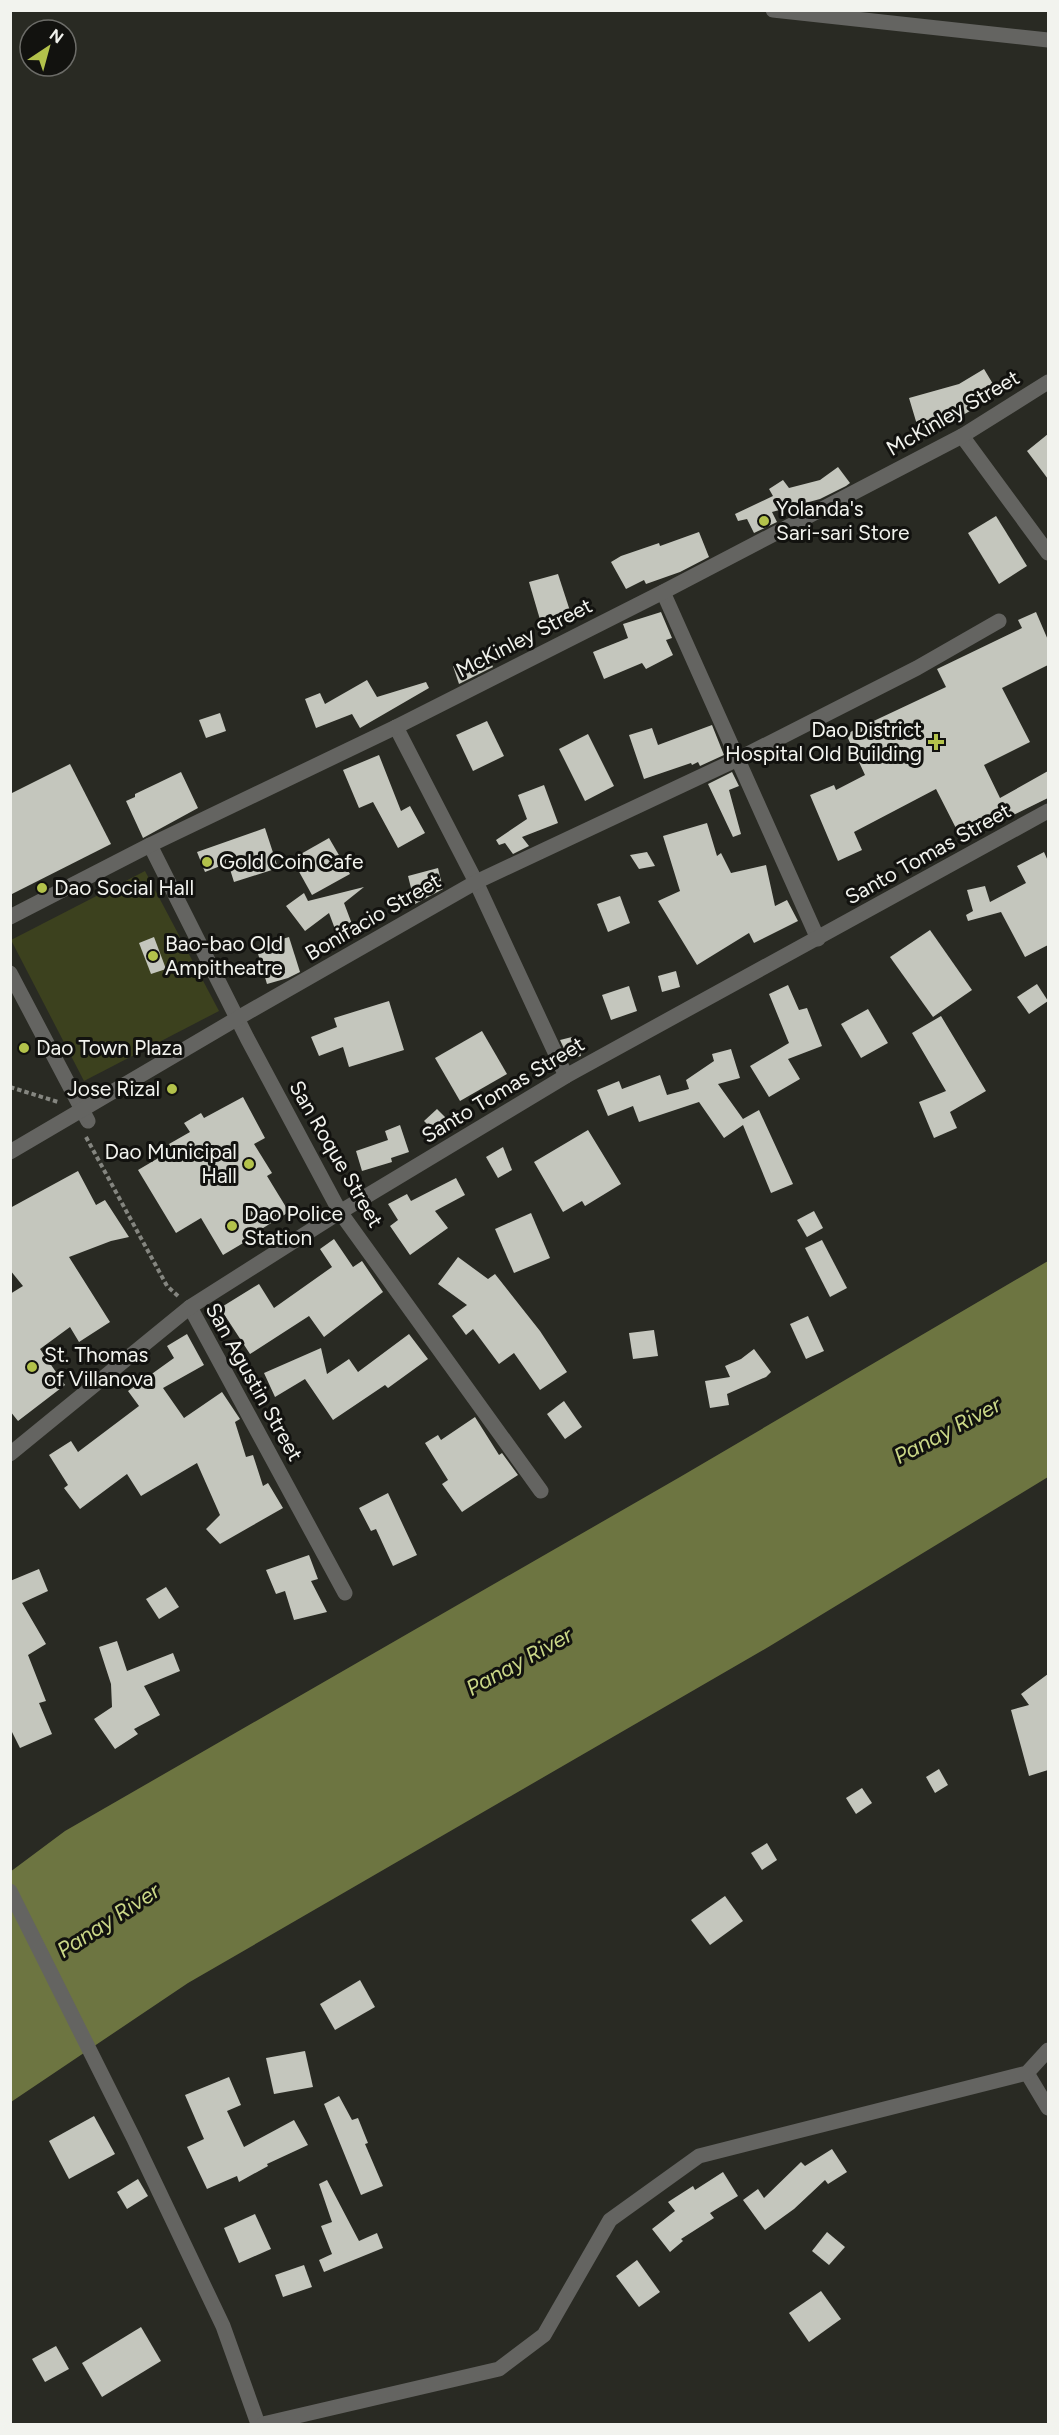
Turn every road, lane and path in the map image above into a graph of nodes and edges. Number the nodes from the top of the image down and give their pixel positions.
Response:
1 (773, 10) edge
2 (1048, 40) edge
3 (1048, 382) edge
4 (962, 436) junction
5 (1048, 553) edge
6 (663, 592) junction
7 (999, 621) dead end
8 (396, 727) junction
9 (738, 759) junction
10 (1048, 811) edge
11 (150, 845) junction
12 (476, 882) junction
13 (10, 917) edge
14 (819, 939) junction
15 (10, 973) edge
16 (238, 1018) junction
17 (566, 1076) junction
18 (10, 1087) edge
19 (85, 1115) junction
20 (10, 1152) edge
21 (340, 1212) junction
22 (190, 1307) junction
23 (10, 1454) edge
24 (541, 1491) dead end
25 (345, 1593) dead end
26 (10, 1891) edge
27 (1048, 2050) edge
28 (1027, 2073) junction
29 (1048, 2108) edge
30 (258, 2424) edge
31 (263, 2424) edge

1 - 2 street
3 - 4 street, McKinley Street
4 - 5 street
4 - 6 street, McKinley Street
6 - 8 street, McKinley Street
6 - 9 street
7 - 9 street, Bonifacio Street
8 - 11 street, McKinley Street
8 - 12 street
9 - 12 street, Bonifacio Street
9 - 14 street
10 - 14 street, Santo Tomas Street
11 - 13 street, McKinley Street
11 - 16 street, San Roque Street
12 - 16 street, Bonifacio Street
12 - 17 street
14 - 17 street, Santo Tomas Street
15 - 19 street
16 - 19 street, Bonifacio Street
16 - 21 street, San Roque Street
17 - 21 street, Santo Tomas Street
18 - 19 path
19 - 20 street, Bonifacio Street
19 - 22 path, San Agustin Street
21 - 22 street, Santo Tomas Street
21 - 24 street, San Roque Street
22 - 23 street, Santo Tomas Street
22 - 25 street, San Agustin Street
26 - 30 street
27 - 28 street
28 - 29 street
28 - 31 street

